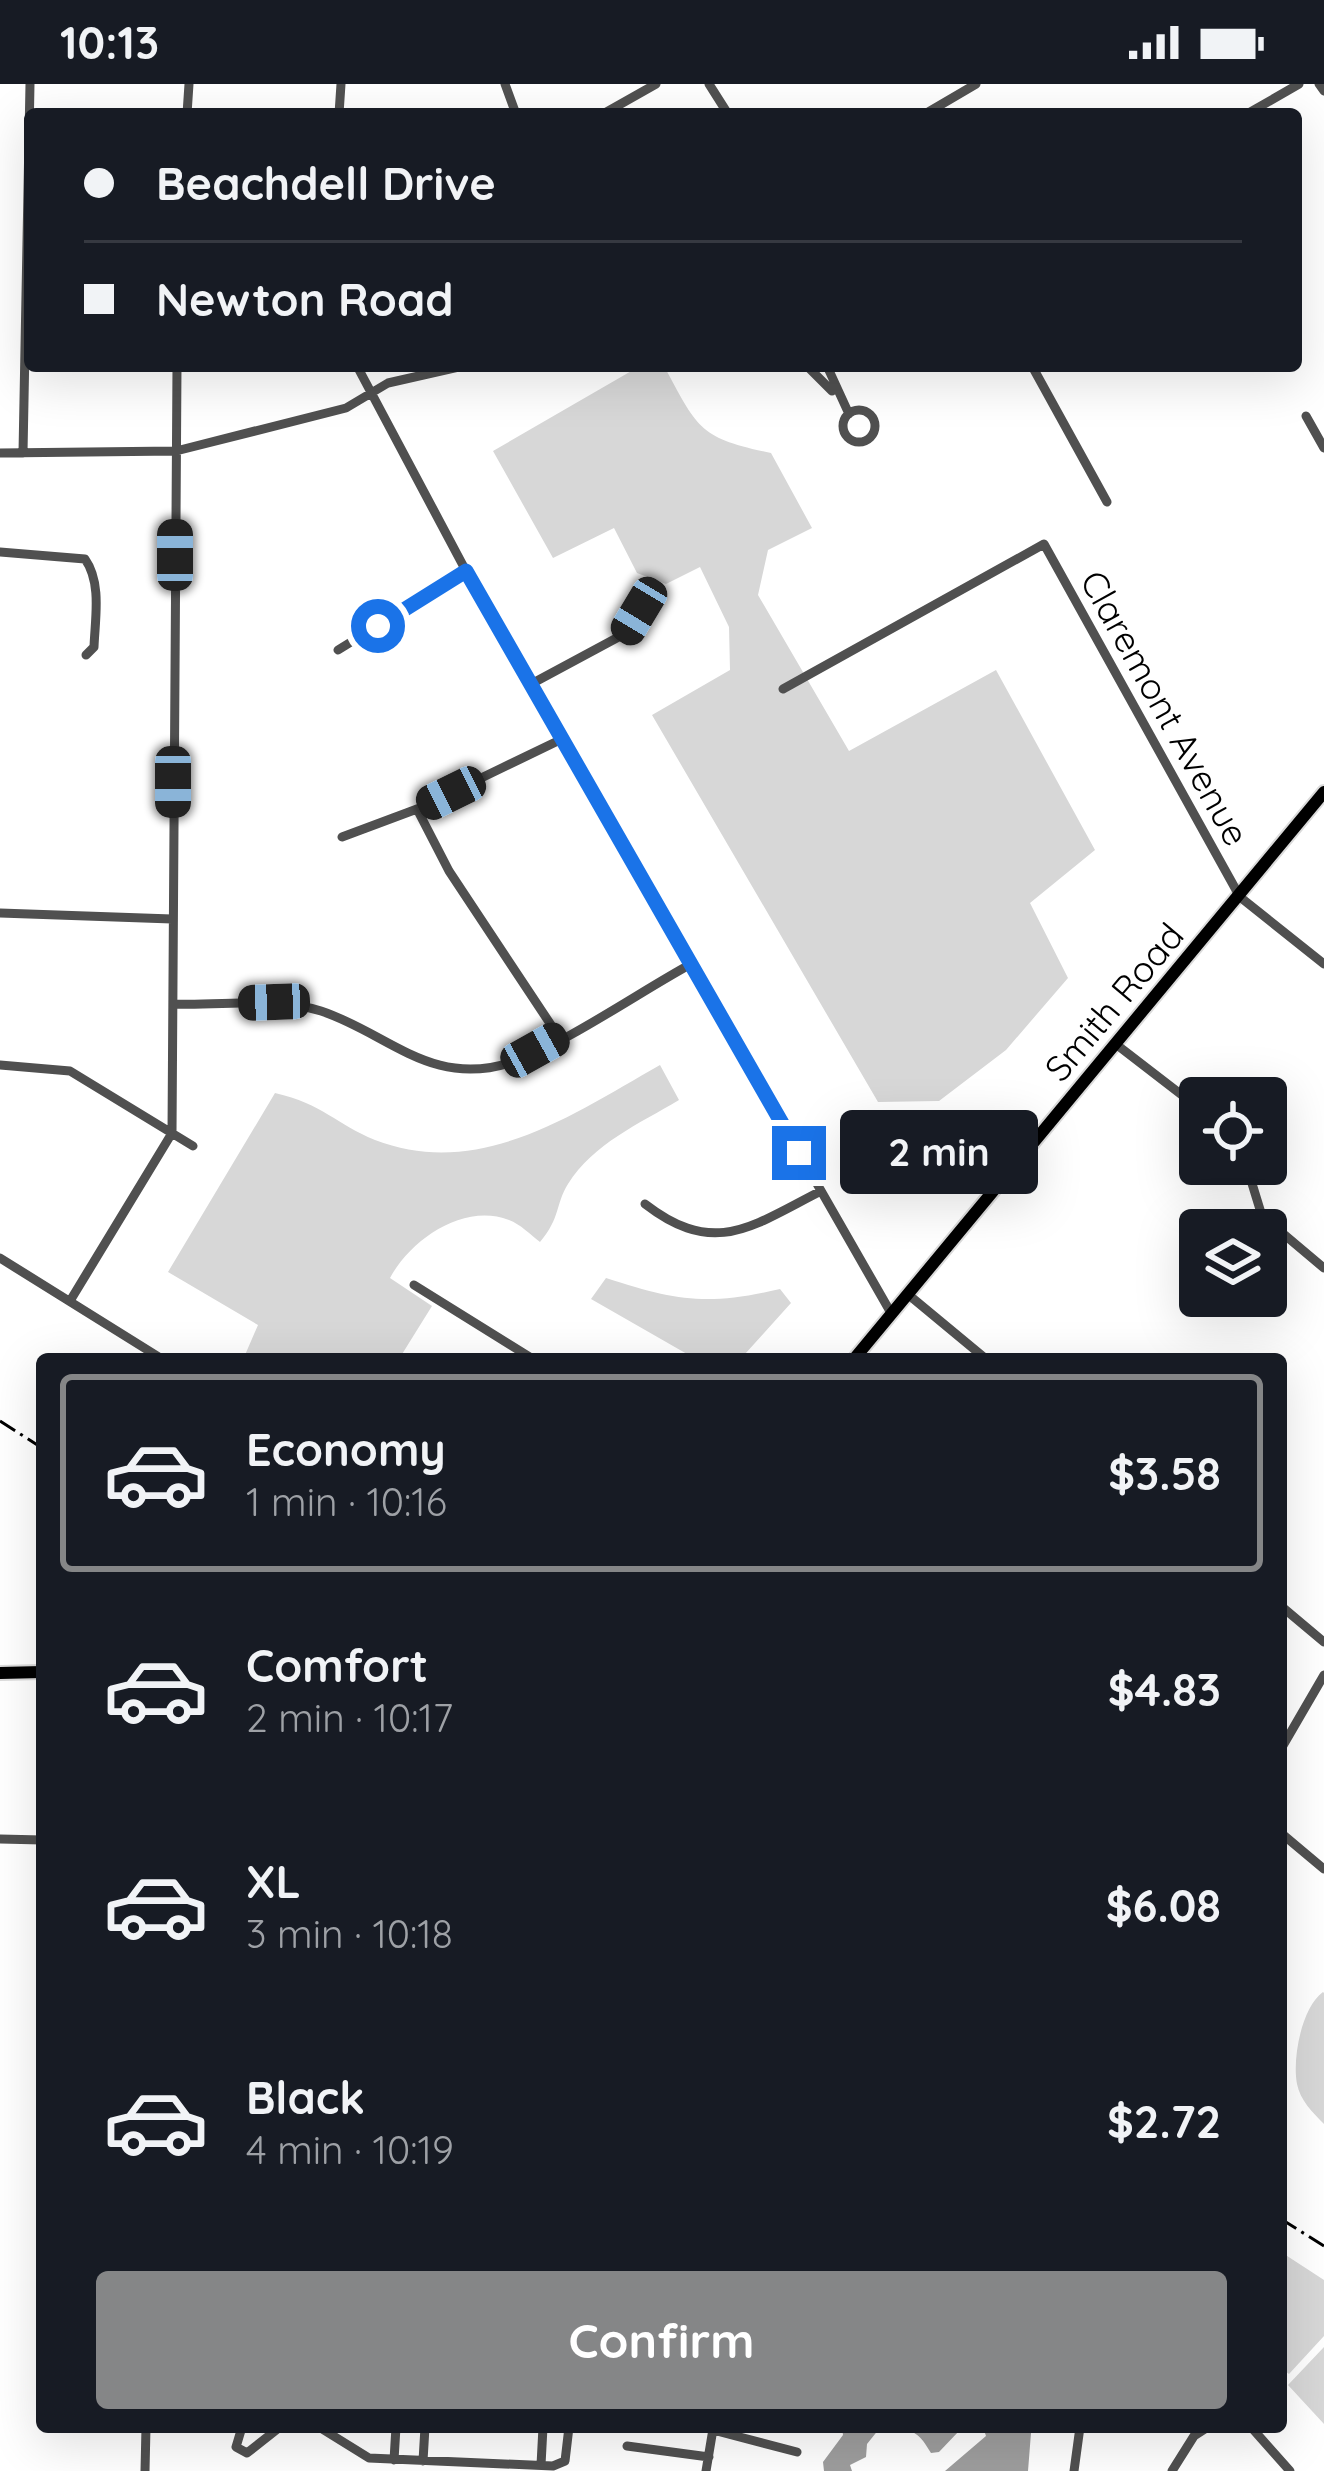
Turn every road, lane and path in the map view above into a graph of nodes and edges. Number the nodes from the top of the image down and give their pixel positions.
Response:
1 (656, 84) edge
2 (976, 84) edge
3 (1300, 84) edge
4 (614, 108) edge
5 (935, 108) edge
6 (1258, 108) edge
7 (24, 372) edge
8 (177, 372) edge
9 (359, 372) edge
10 (429, 372) edge
11 (813, 372) edge
12 (829, 372) edge
13 (1035, 372) edge
14 (369, 396) junction
15 (839, 397) junction
16 (849, 414) dead end
17 (1306, 416) dead end
18 (1324, 448) edge
19 (176, 451) junction
20 (0, 452) edge
21 (23, 453) junction
22 (1107, 502) dead end
23 (0, 552) edge
24 (466, 571) junction
25 (639, 611) dead end
26 (338, 650) dead end
27 (86, 655) dead end
28 (533, 683) junction
29 (783, 689) dead end
30 (564, 738) junction
31 (1324, 791) edge
32 (417, 809) junction
33 (342, 837) dead end
34 (1240, 897) junction
35 (0, 913) edge
36 (172, 919) junction
37 (691, 964) junction
38 (1324, 964) edge
39 (174, 1004) junction
40 (559, 1037) junction
41 (1117, 1045) junction
42 (0, 1065) edge
43 (1179, 1092) edge
44 (172, 1133) junction
45 (194, 1146) dead end
46 (820, 1191) junction
47 (645, 1204) dead end
48 (1287, 1237) edge
49 (0, 1258) edge
50 (1324, 1268) edge
51 (414, 1285) dead end
52 (910, 1295) junction
53 (70, 1301) junction
54 (891, 1313) junction
55 (152, 1353) edge
56 (523, 1353) edge
57 (859, 1353) edge
58 (979, 1353) edge
59 (1287, 1611) edge
60 (1324, 1642) edge
61 (36, 1672) edge
62 (0, 1673) edge
63 (1324, 1675) edge
64 (1287, 1739) edge
65 (1287, 1838) edge
66 (0, 1839) edge
67 (36, 1840) edge
68 (1324, 1869) edge
69 (146, 2433) edge
70 (240, 2433) edge
71 (272, 2433) edge
72 (328, 2433) edge
73 (396, 2433) edge
74 (424, 2433) edge
75 (543, 2433) edge
76 (567, 2433) edge
77 (712, 2433) edge
78 (728, 2433) edge
79 (1079, 2433) edge
80 (1199, 2433) edge
81 (1256, 2433) edge
82 (627, 2446) dead end
83 (797, 2452) dead end
84 (709, 2457) junction
85 (394, 2460) junction
86 (423, 2461) junction
87 (541, 2465) junction
88 (145, 2471) edge
89 (706, 2471) edge
90 (1074, 2471) edge
91 (1172, 2471) edge
92 (1290, 2471) edge

1 - 4 street
2 - 5 street
3 - 6 street
7 - 21 street
8 - 19 street
9 - 14 street
10 - 14 street
11 - 15 street
12 - 15 street
13 - 22 street
14 - 19 street
14 - 24 street
15 - 16 street
17 - 18 street
19 - 21 street
19 - 36 street
20 - 21 street
23 - 27 street
24 - 26 street
24 - 28 street
25 - 28 street
28 - 30 street
29 - 34 street, Claremont Avenue
30 - 32 street
30 - 37 street
31 - 34 main road, Smith Road
32 - 33 street
32 - 40 street
34 - 38 street
34 - 41 main road, Smith Road
35 - 36 street
36 - 39 street
37 - 40 street
37 - 46 street
39 - 40 street
39 - 44 street
41 - 43 street
41 - 52 main road, Smith Road
42 - 44 street
44 - 45 street
44 - 53 street
46 - 47 street
46 - 54 street
48 - 50 street
49 - 53 street
51 - 56 street
52 - 54 main road, Smith Road
52 - 58 street
53 - 55 street
54 - 57 main road, Smith Road
59 - 60 street
61 - 62 main road
63 - 64 street
65 - 68 street
66 - 67 street
69 - 88 street
70 - 71 street
72 - 85 street
73 - 85 street
74 - 86 street
75 - 87 street
76 - 87 street
77 - 84 street
78 - 83 street
79 - 90 street
80 - 91 street
81 - 92 street
82 - 84 street
84 - 89 street
85 - 86 street
86 - 87 street

